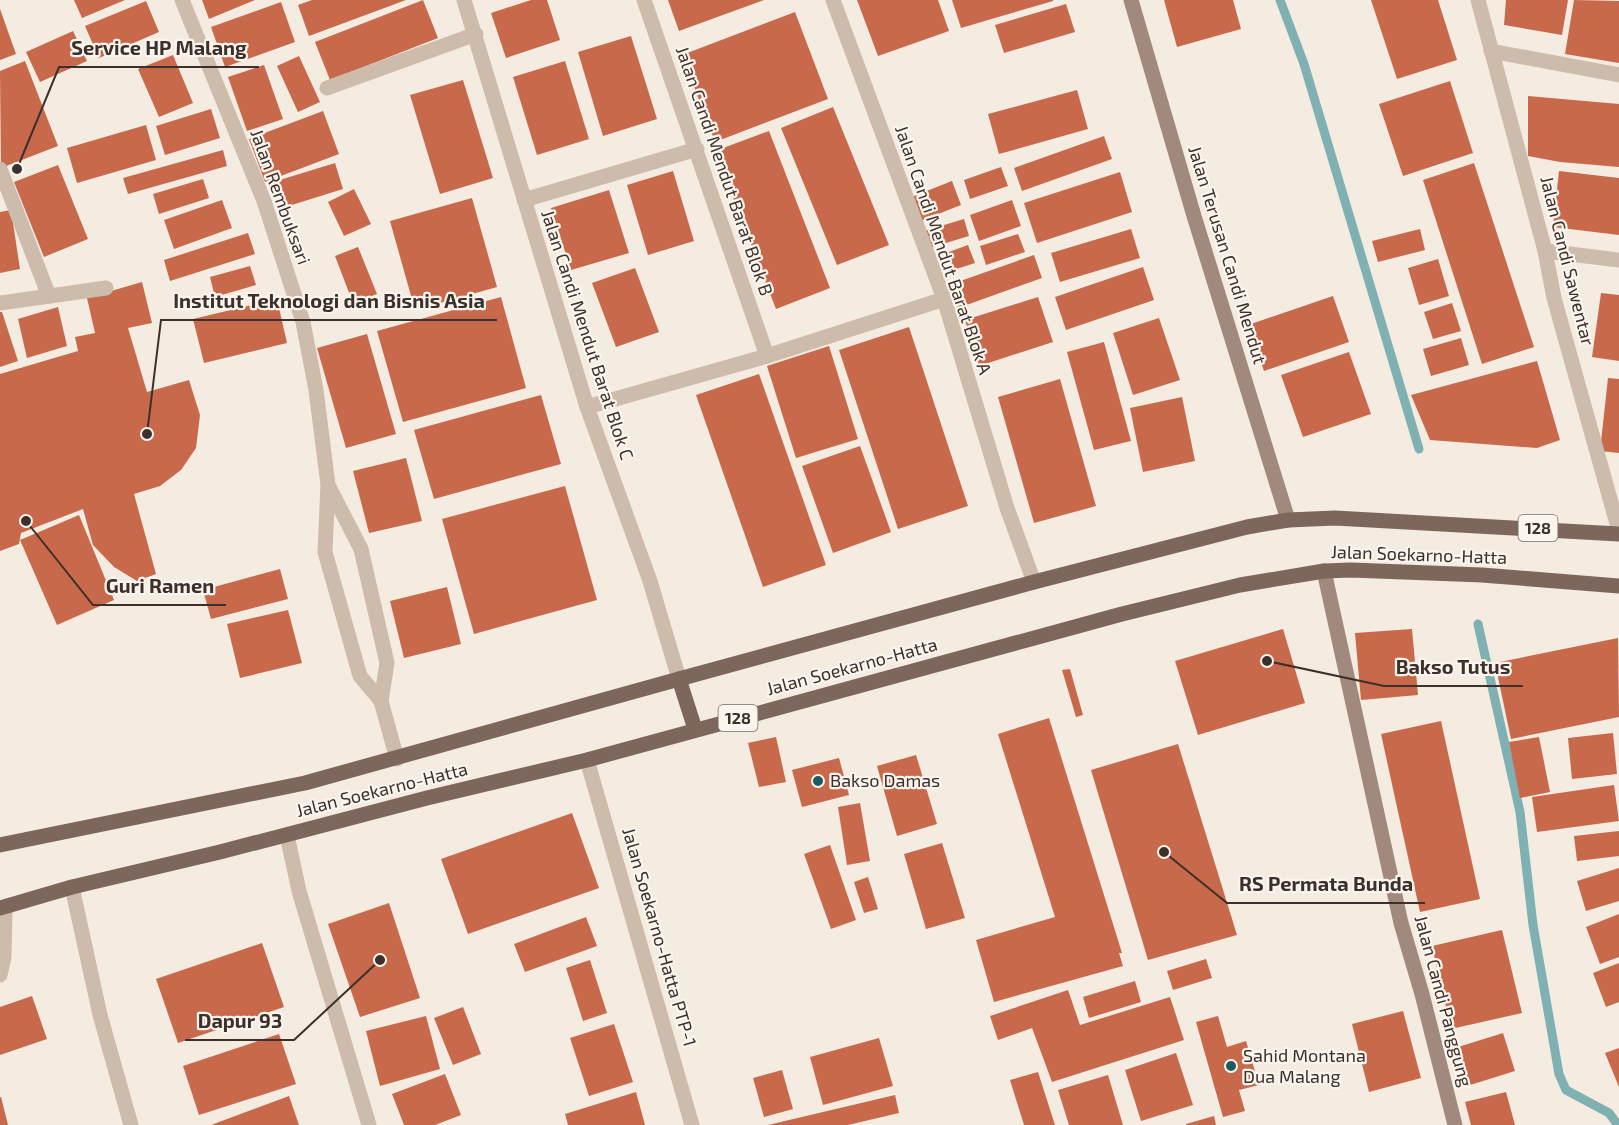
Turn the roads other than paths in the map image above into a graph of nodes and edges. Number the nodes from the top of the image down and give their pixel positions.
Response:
1 (182, 0) edge
2 (464, 0) edge
3 (644, 0) edge
4 (833, 0) edge
5 (1131, 0) edge
6 (1478, 0) edge
7 (476, 34) junction
8 (1491, 51) junction
9 (1619, 75) edge
10 (327, 88) dead end
11 (697, 149) junction
12 (0, 169) edge
13 (524, 200) junction
14 (1545, 250) junction
15 (1619, 260) edge
16 (106, 288) dead end
17 (49, 296) junction
18 (944, 299) junction
19 (0, 303) edge
20 (767, 356) junction
21 (587, 407) junction
22 (328, 485) junction
23 (1288, 520) junction
24 (1619, 532) edge
25 (1324, 571) junction
26 (1034, 582) junction
27 (1619, 586) edge
28 (679, 679) junction
29 (381, 701) junction
30 (695, 729) junction
31 (397, 759) junction
32 (587, 760) junction
33 (287, 835) junction
34 (0, 845) edge
35 (72, 887) junction
36 (2, 907) edge
37 (0, 975) edge
38 (131, 1125) edge
39 (369, 1125) edge
40 (692, 1125) edge
41 (1455, 1125) edge

1 - 22 street, Jalan Rembuksari
2 - 7 street, Jalan Candi Mendut Barat Blok C
3 - 11 street, Jalan Candi Mendut Barat Blok B
4 - 18 street, Jalan Candi Mendut Barat Blok A
5 - 23 main road, Jalan Terusan Candi Mendut
6 - 8 street, Jalan Candi Sawentar
7 - 10 street
7 - 13 street, Jalan Candi Mendut Barat Blok C
8 - 9 street
8 - 14 street, Jalan Candi Sawentar
11 - 13 street
11 - 20 street, Jalan Candi Mendut Barat Blok B
12 - 17 street
13 - 21 street, Jalan Candi Mendut Barat Blok C
14 - 15 street
14 - 24 street, Jalan Candi Sawentar
16 - 17 street
17 - 19 street
18 - 20 street
18 - 26 street, Jalan Candi Mendut Barat Blok A
20 - 21 street
21 - 28 street, Jalan Candi Mendut Barat Blok C
22 - 29 street, Jalan Rembuksari
22 - 29 street, Jalan Rembuksari
23 - 24 main road, Jalan Soekarno-Hatta / 128
23 - 26 main road, Jalan Soekarno-Hatta / 128
25 - 27 main road, Jalan Soekarno-Hatta / 128
25 - 30 main road, Jalan Soekarno-Hatta / 128
25 - 41 main road, Jalan Candi Panggung
26 - 28 main road, Jalan Soekarno-Hatta / 128
28 - 30 main road
28 - 31 main road, Jalan Soekarno-Hatta / 128
29 - 31 street, Jalan Rembuksari
30 - 32 main road, Jalan Soekarno-Hatta / 128
31 - 34 main road, Jalan Soekarno-Hatta / 128
32 - 33 main road, Jalan Soekarno-Hatta / 128
32 - 40 street, Jalan Soekarno-Hatta PTP-1
33 - 35 main road, Jalan Soekarno-Hatta / 128
33 - 39 street
35 - 36 main road, Jalan Soekarno-Hatta / 128
35 - 38 street
36 - 37 street

